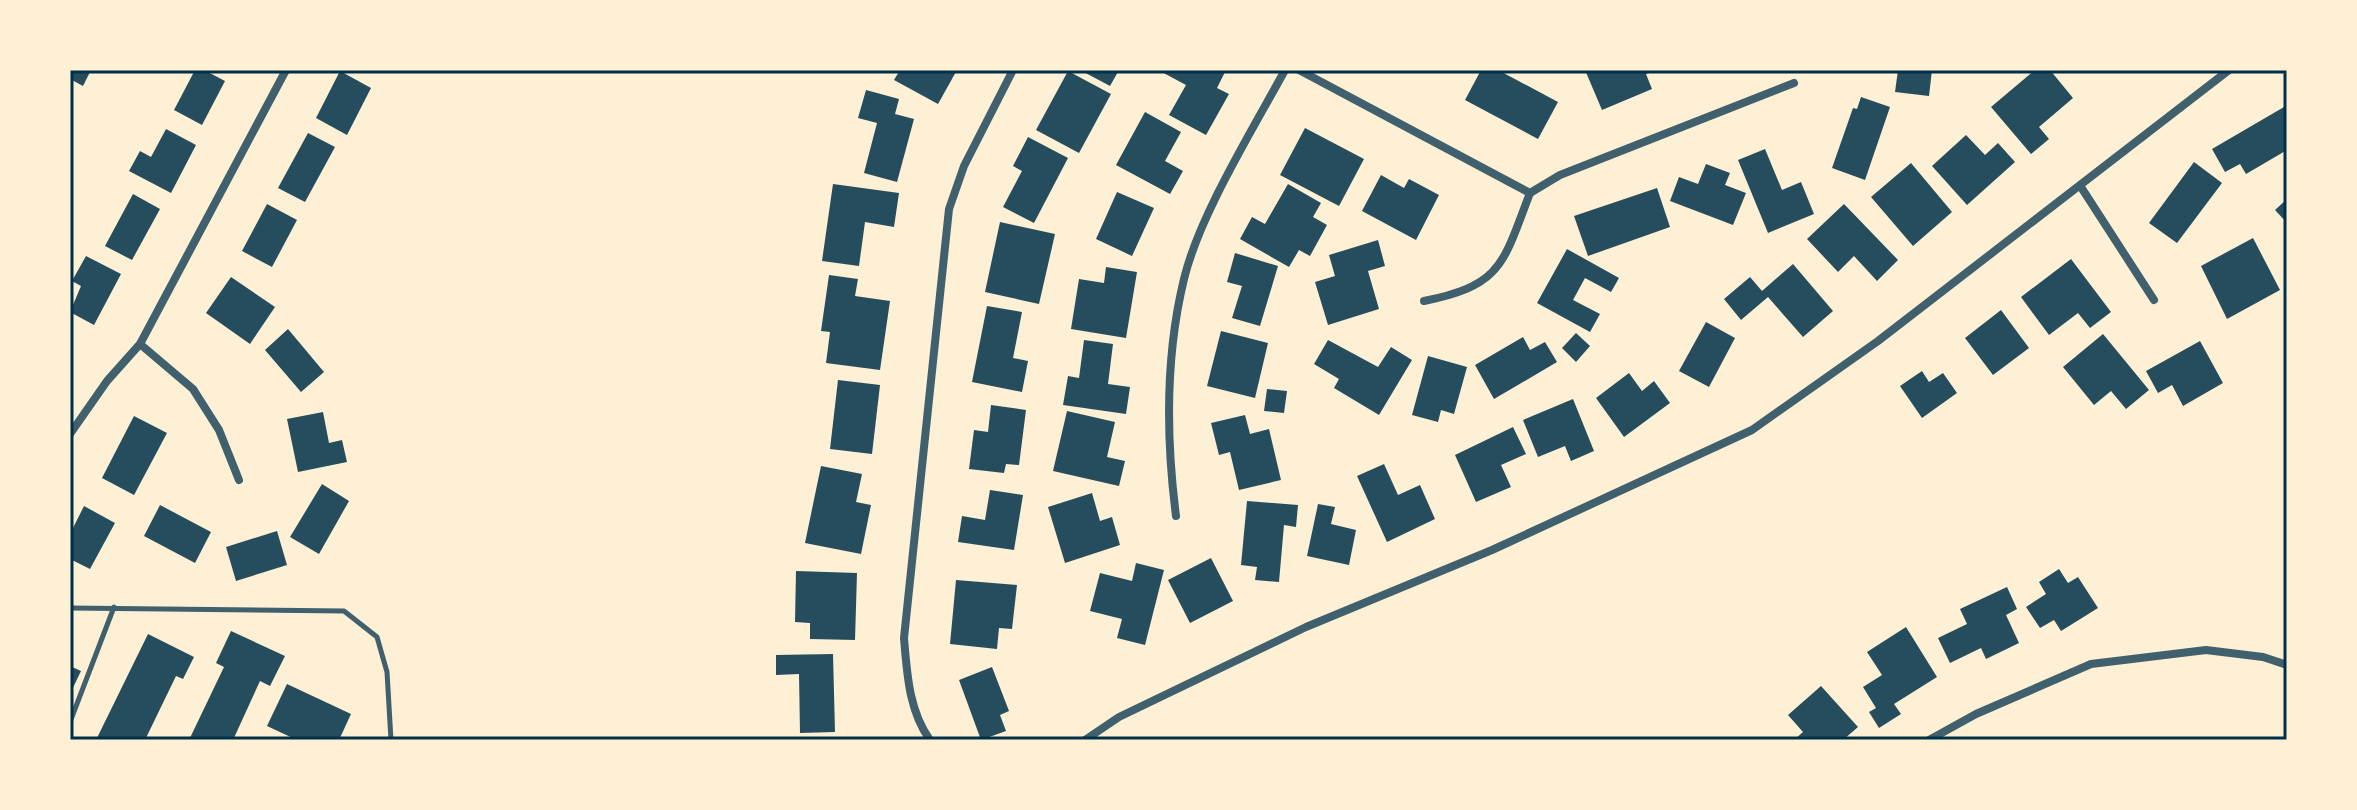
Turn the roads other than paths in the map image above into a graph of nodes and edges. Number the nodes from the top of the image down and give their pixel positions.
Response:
1 (286, 70) edge
2 (1013, 70) edge
3 (1285, 70) edge
4 (1299, 70) edge
5 (2229, 70) edge
6 (1794, 83) dead end
7 (2081, 187) junction
8 (1530, 193) junction
9 (2154, 300) dead end
10 (1424, 301) dead end
11 (140, 344) junction
12 (70, 434) edge
13 (239, 480) dead end
14 (1176, 516) dead end
15 (114, 607) junction
16 (70, 608) edge
17 (2287, 665) edge
18 (70, 722) edge
19 (391, 740) edge
20 (930, 740) edge
21 (1085, 740) edge
22 (1929, 740) edge

1 - 11 street
2 - 20 street
3 - 14 street
4 - 8 street
5 - 7 street
6 - 8 street
7 - 9 street
7 - 21 street
8 - 10 street
11 - 12 street
11 - 13 street
15 - 16 lane
15 - 18 lane
15 - 19 lane
17 - 22 street

